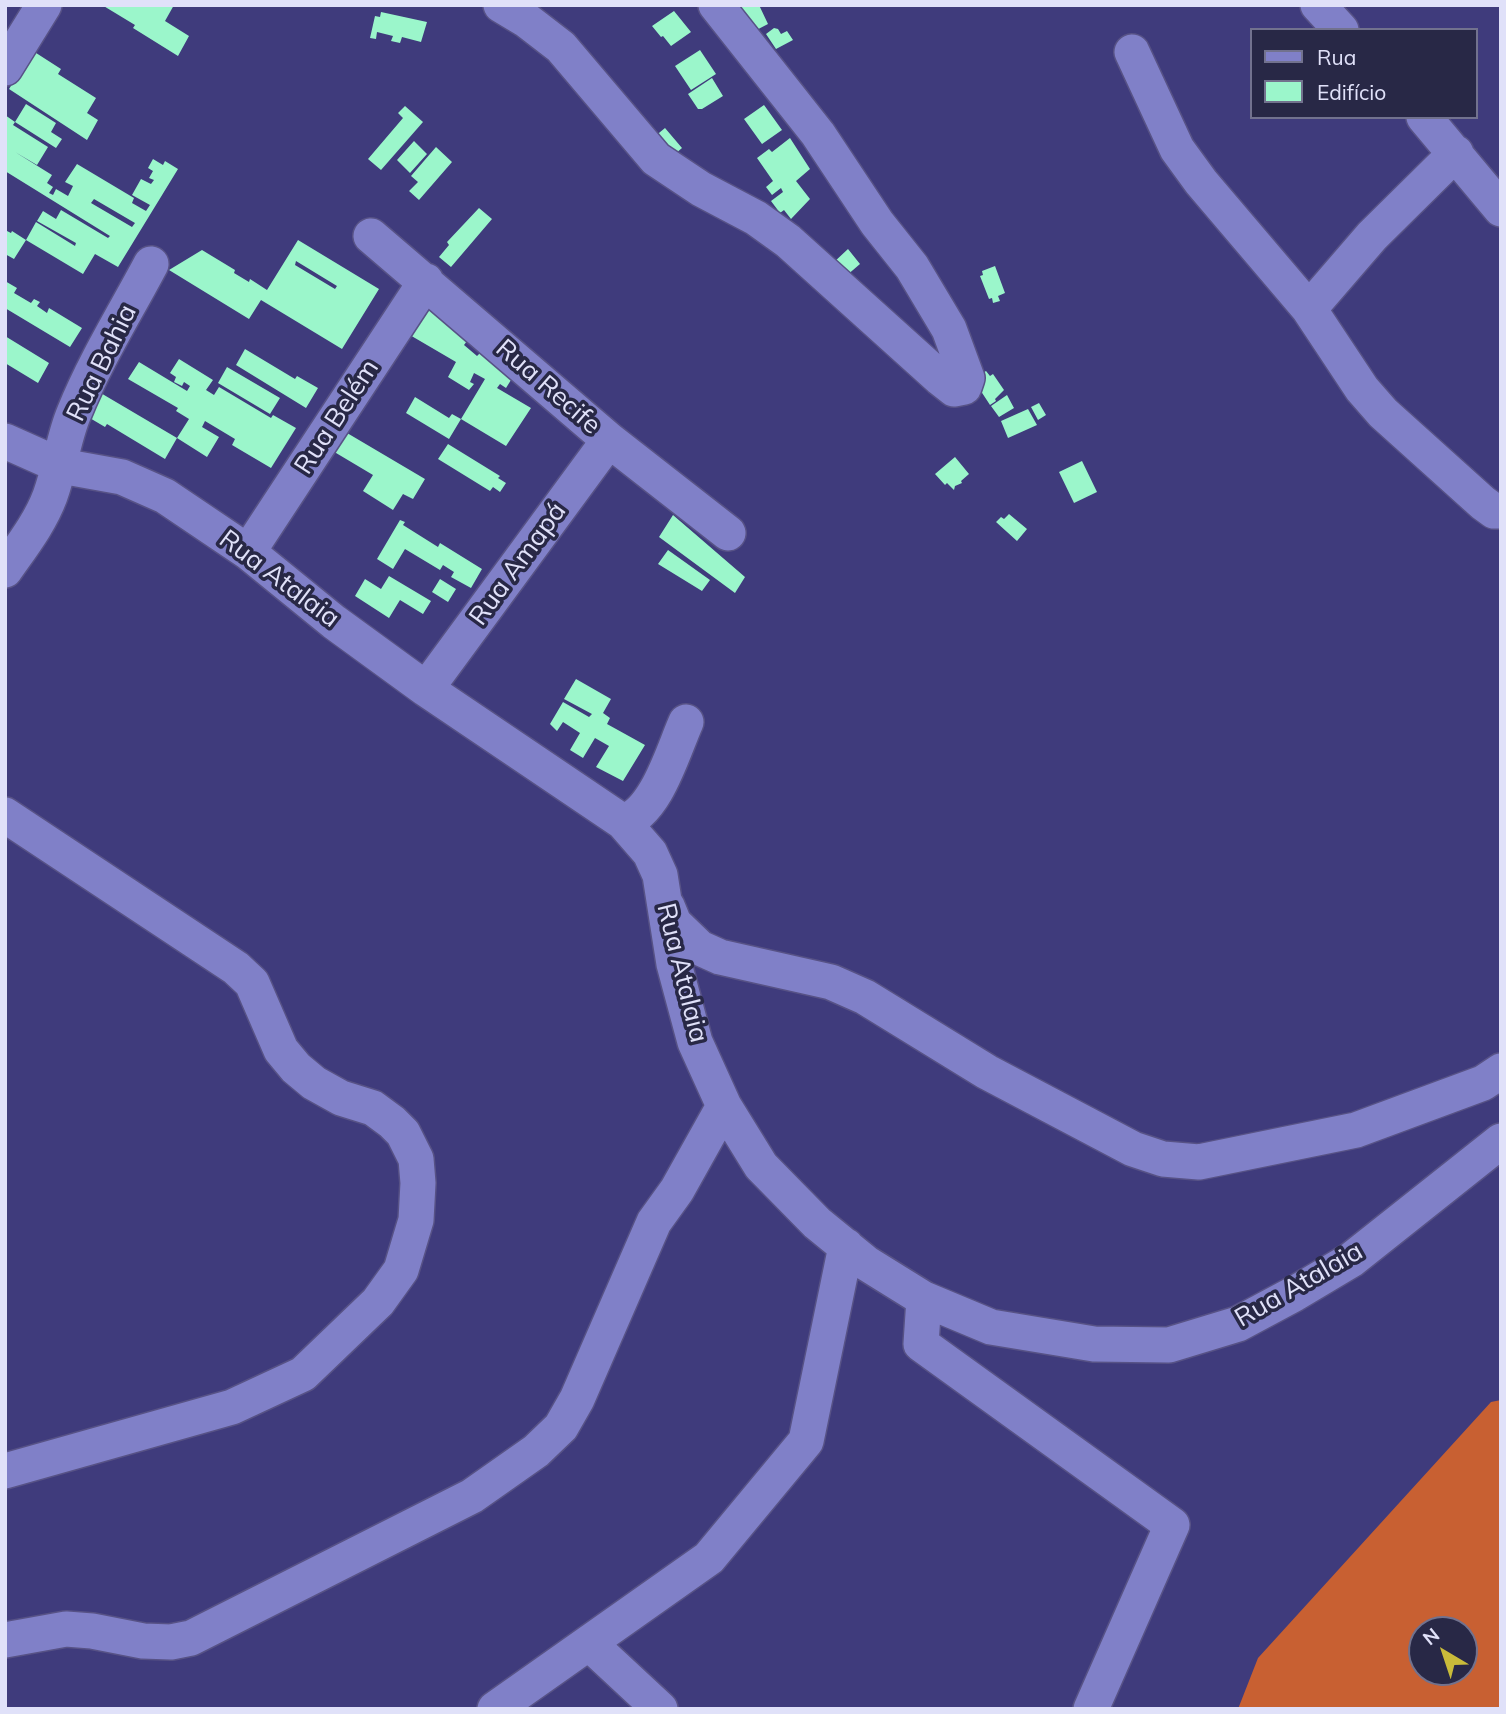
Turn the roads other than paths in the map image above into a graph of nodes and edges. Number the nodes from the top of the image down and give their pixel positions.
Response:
1 (44, 5) edge
2 (501, 5) edge
3 (716, 5) edge
4 (1318, 5) edge
5 (1339, 28) edge
6 (1132, 52) dead end
7 (5, 68) edge
8 (1426, 119) edge
9 (1456, 153) junction
10 (1499, 204) edge
11 (371, 236) dead end
12 (151, 264) dead end
13 (426, 281) junction
14 (1309, 309) junction
15 (609, 440) junction
16 (5, 441) edge
17 (61, 466) junction
18 (1501, 511) edge
19 (728, 533) dead end
20 (248, 552) junction
21 (5, 570) edge
22 (426, 688) junction
23 (686, 722) dead end
24 (5, 815) edge
25 (623, 822) junction
26 (662, 893) junction
27 (1501, 1071) edge
28 (724, 1106) junction
29 (1501, 1141) edge
30 (846, 1246) junction
31 (923, 1299) junction
32 (5, 1471) edge
33 (5, 1640) edge
34 (589, 1643) junction
35 (495, 1709) edge
36 (660, 1709) edge
37 (1091, 1709) edge

1 - 7 street
2 - 3 street
4 - 5 street
6 - 14 street
8 - 9 street
9 - 10 street
9 - 14 street
11 - 13 street, Rua Recife
12 - 17 street, Rua Bahia
13 - 15 street, Rua Recife
13 - 20 street, Rua Belém
14 - 18 street
15 - 19 street, Rua Recife
15 - 22 street, Rua Amapá
16 - 17 street, Rua Atalaia
17 - 20 street, Rua Atalaia
17 - 21 street, Rua Bahia
20 - 22 street, Rua Atalaia
22 - 25 street, Rua Atalaia
23 - 25 street
24 - 32 street
25 - 26 street, Rua Atalaia
26 - 27 street
26 - 28 street, Rua Atalaia
28 - 30 street, Rua Atalaia
28 - 33 street
29 - 31 street, Rua Atalaia
30 - 31 street, Rua Atalaia
30 - 34 street
31 - 37 street
34 - 35 street
34 - 36 street

